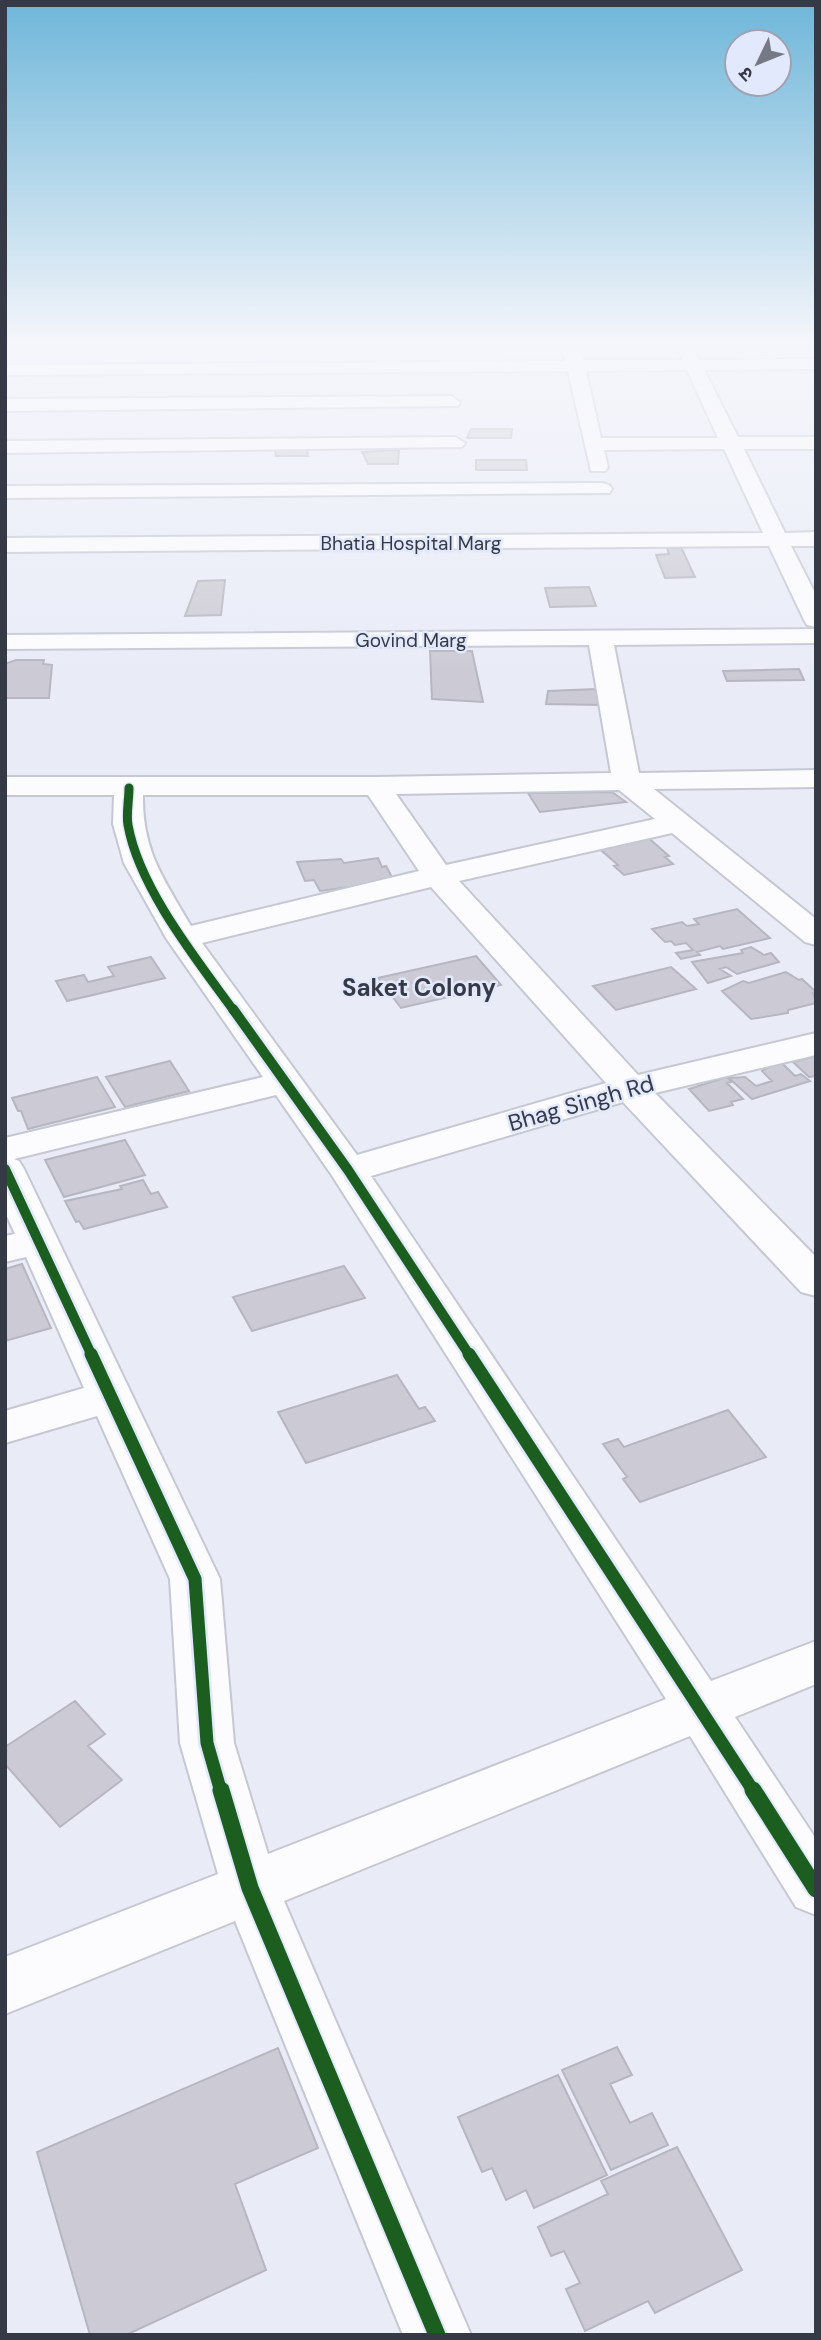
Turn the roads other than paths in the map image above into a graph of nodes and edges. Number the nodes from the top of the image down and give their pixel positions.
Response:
1 (40, 455) edge
2 (458, 455) edge
3 (595, 455) edge
4 (736, 455) edge
5 (464, 491) junction
6 (15, 492) edge
7 (605, 502) junction
8 (9, 528) edge
9 (775, 539) junction
10 (816, 539) edge
11 (613, 541) junction
12 (816, 620) edge
13 (816, 636) edge
14 (601, 640) junction
15 (5, 642) edge
16 (816, 778) edge
17 (626, 782) junction
18 (5, 786) edge
19 (376, 786) junction
20 (129, 788) junction
21 (677, 823) junction
22 (438, 876) junction
23 (816, 935) edge
24 (182, 937) junction
25 (816, 1044) edge
26 (287, 1082) junction
27 (630, 1088) junction
28 (5, 1150) edge
29 (5, 1169) edge
30 (348, 1170) junction
31 (23, 1245) edge
32 (816, 1282) edge
33 (111, 1396) junction
34 (5, 1427) edge
35 (816, 1662) edge
36 (700, 1707) junction
37 (250, 1888) junction
38 (816, 1889) edge
39 (5, 1986) edge
40 (437, 2335) edge

1 - 6 street
2 - 5 street
3 - 7 street
4 - 9 street
5 - 6 street
5 - 7 street
6 - 8 street
7 - 11 street
8 - 11 street, Bhatia Hospital Marg
9 - 10 street, Bhatia Hospital Marg
9 - 11 street, Bhatia Hospital Marg
9 - 12 street
13 - 14 street, Govind Marg
14 - 15 street, Govind Marg
14 - 17 street
16 - 17 street
17 - 19 street
17 - 21 street
18 - 20 street
19 - 20 street
19 - 22 street
20 - 24 street
21 - 22 street
21 - 23 street
22 - 24 street
22 - 27 street
24 - 26 street
25 - 27 street, Bhag Singh Rd
26 - 28 street
26 - 30 street
27 - 30 street, Bhag Singh Rd
27 - 32 street
29 - 31 street
30 - 36 street
31 - 33 street
33 - 34 street
33 - 37 street
35 - 36 street
36 - 37 street
36 - 38 street
37 - 39 street
37 - 40 street

